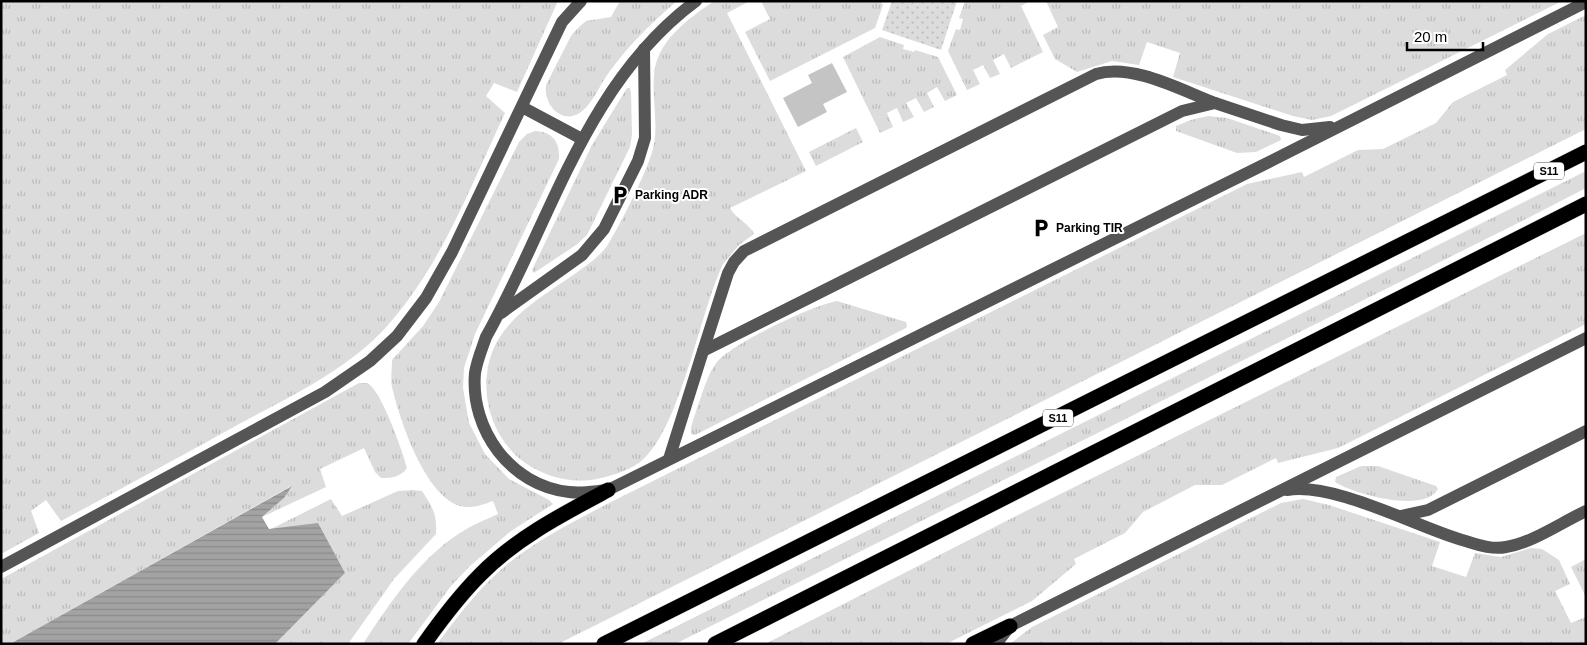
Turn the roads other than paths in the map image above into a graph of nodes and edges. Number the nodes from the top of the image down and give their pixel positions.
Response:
1 (581, 1) edge
2 (696, 1) edge
3 (1586, 2) edge
4 (644, 49) junction
5 (1215, 103) junction
6 (522, 107) junction
7 (1335, 127) junction
8 (582, 139) junction
9 (1586, 152) edge
10 (1586, 204) edge
11 (499, 315) junction
12 (1586, 338) edge
13 (703, 351) junction
14 (1586, 431) edge
15 (669, 459) junction
16 (608, 490) junction
17 (1277, 492) junction
18 (1586, 511) edge
19 (1398, 516) junction
20 (1, 568) edge
21 (1010, 626) junction
22 (424, 644) edge
23 (604, 644) edge
24 (715, 644) edge
25 (973, 644) edge
26 (996, 644) edge

1 - 6 lane
2 - 4 lane
3 - 7 lane
4 - 8 lane
4 - 11 lane
5 - 7 lane
5 - 13 lane
5 - 13 lane
6 - 8 lane
6 - 20 lane
7 - 15 lane
8 - 11 lane
9 - 23 highway, S11
10 - 24 highway
11 - 16 lane
12 - 17 lane
13 - 15 lane
14 - 19 lane
15 - 16 lane
16 - 22 highway
17 - 19 lane
17 - 21 lane
18 - 19 lane
21 - 25 highway
21 - 26 lane

